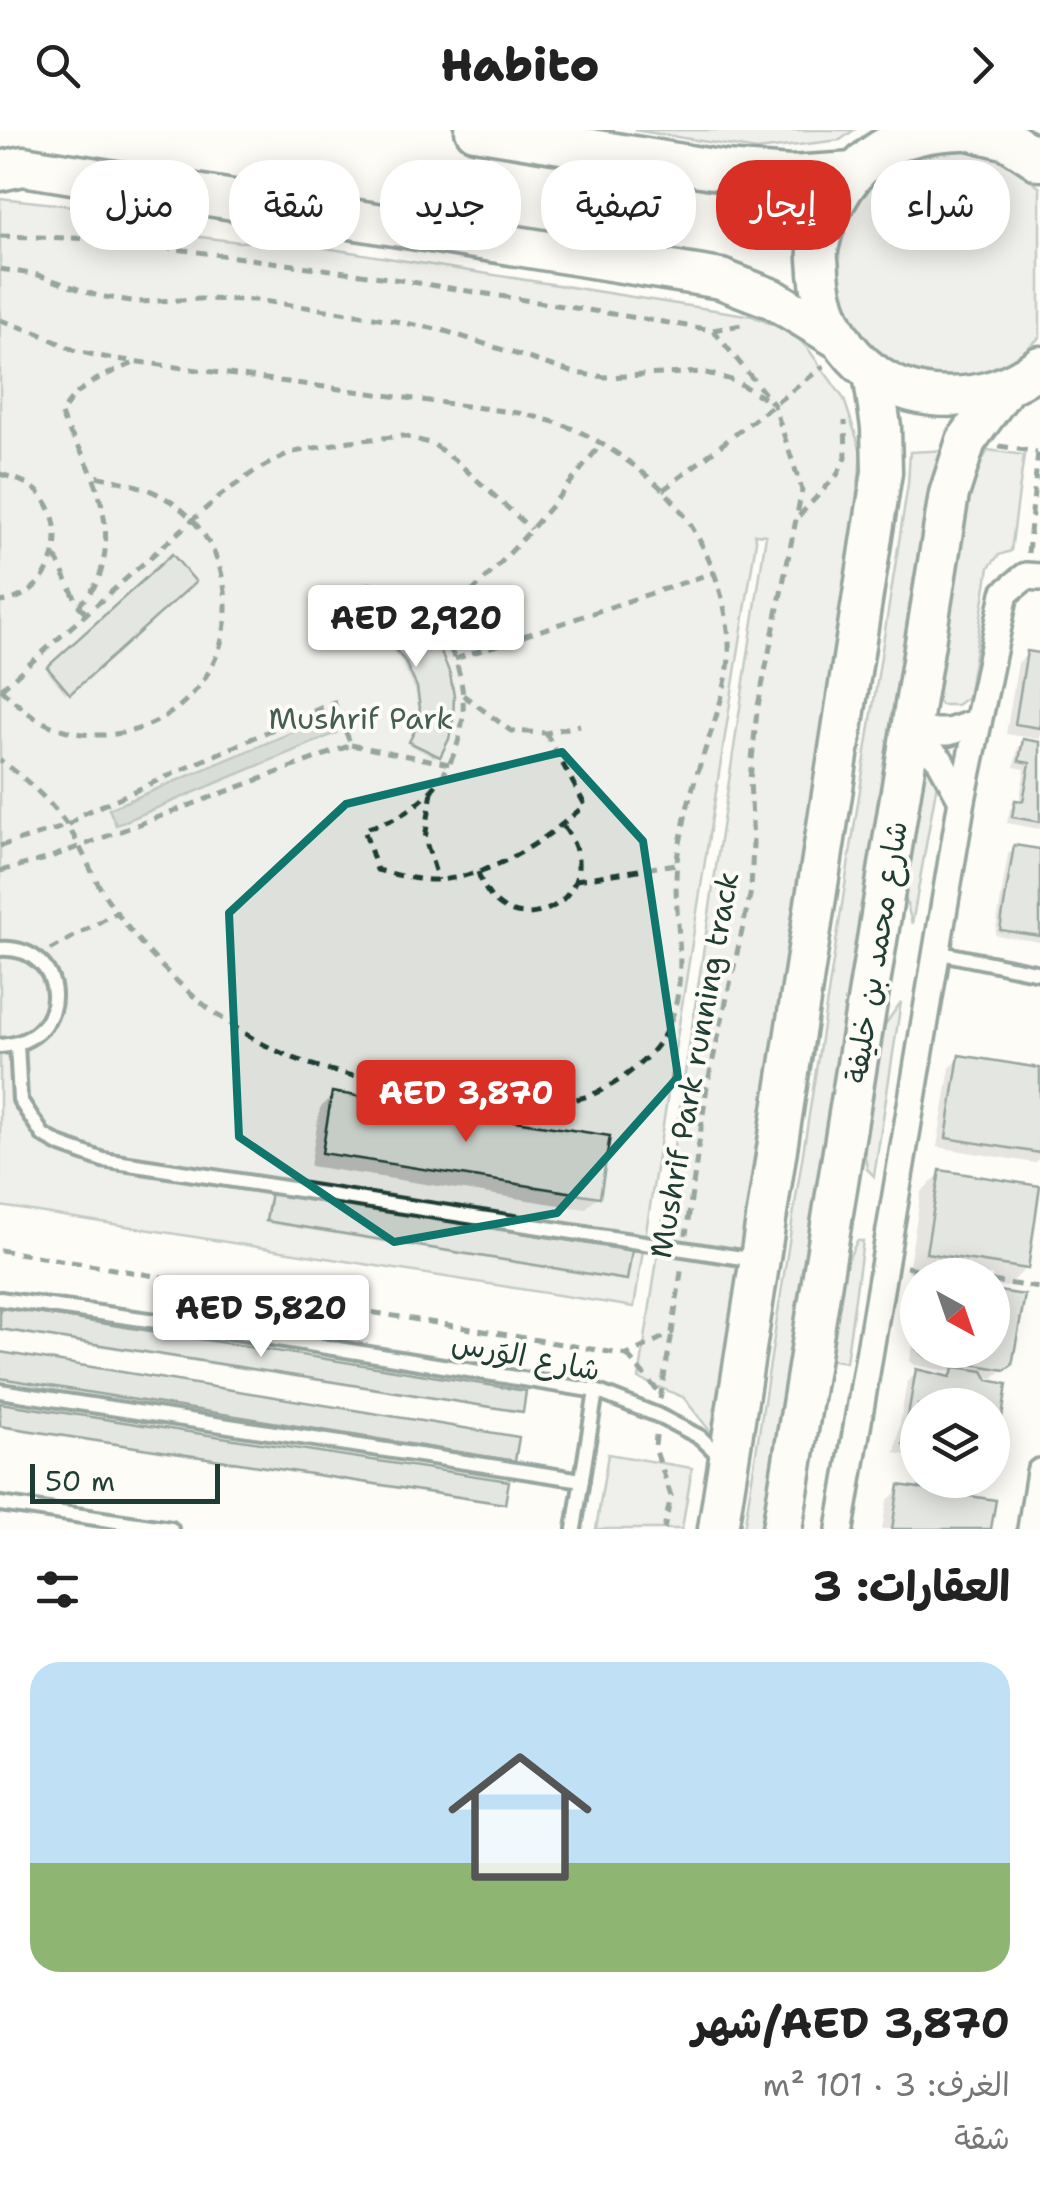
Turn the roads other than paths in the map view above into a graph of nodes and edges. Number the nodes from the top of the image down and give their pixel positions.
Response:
1 (475, 130) edge
2 (965, 130) edge
3 (1032, 130) edge
4 (925, 131) edge
5 (1040, 158) edge
6 (0, 171) edge
7 (854, 172) junction
8 (853, 354) junction
9 (1039, 367) edge
10 (1004, 388) junction
11 (1033, 576) edge
12 (978, 722) junction
13 (912, 732) junction
14 (962, 800) junction
15 (0, 949) edge
16 (936, 952) junction
17 (1040, 973) edge
18 (17, 1044) junction
19 (0, 1046) edge
20 (760, 1260) junction
21 (0, 1299) edge
22 (0, 1392) edge
23 (596, 1392) junction
24 (728, 1464) junction
25 (1040, 1472) edge
26 (582, 1480) junction
27 (0, 1504) edge
28 (171, 1529) edge
29 (574, 1529) edge
30 (718, 1529) edge
31 (782, 1529) edge
32 (840, 1529) edge
33 (1031, 1529) edge

1 - 7 main road
2 - 4 main road
2 - 5 main road
3 - 5 main road
4 - 7 main road
6 - 8 main road
7 - 8 main road
8 - 10 main road
8 - 20 main road
9 - 10 main road
10 - 13 main road, شارع محمد بن خليفة
11 - 12 street
12 - 13 street
12 - 14 street
13 - 14 street
13 - 31 main road, شارع محمد بن خليفة
14 - 16 street
15 - 18 lane
16 - 17 lane
16 - 32 street
18 - 19 lane
18 - 20 lane
20 - 24 main road
21 - 23 lane, شارع الوَرس
22 - 26 lane
23 - 24 lane, شارع الوَرس
23 - 26 lane
24 - 30 main road
25 - 33 street
26 - 29 lane
27 - 28 lane

